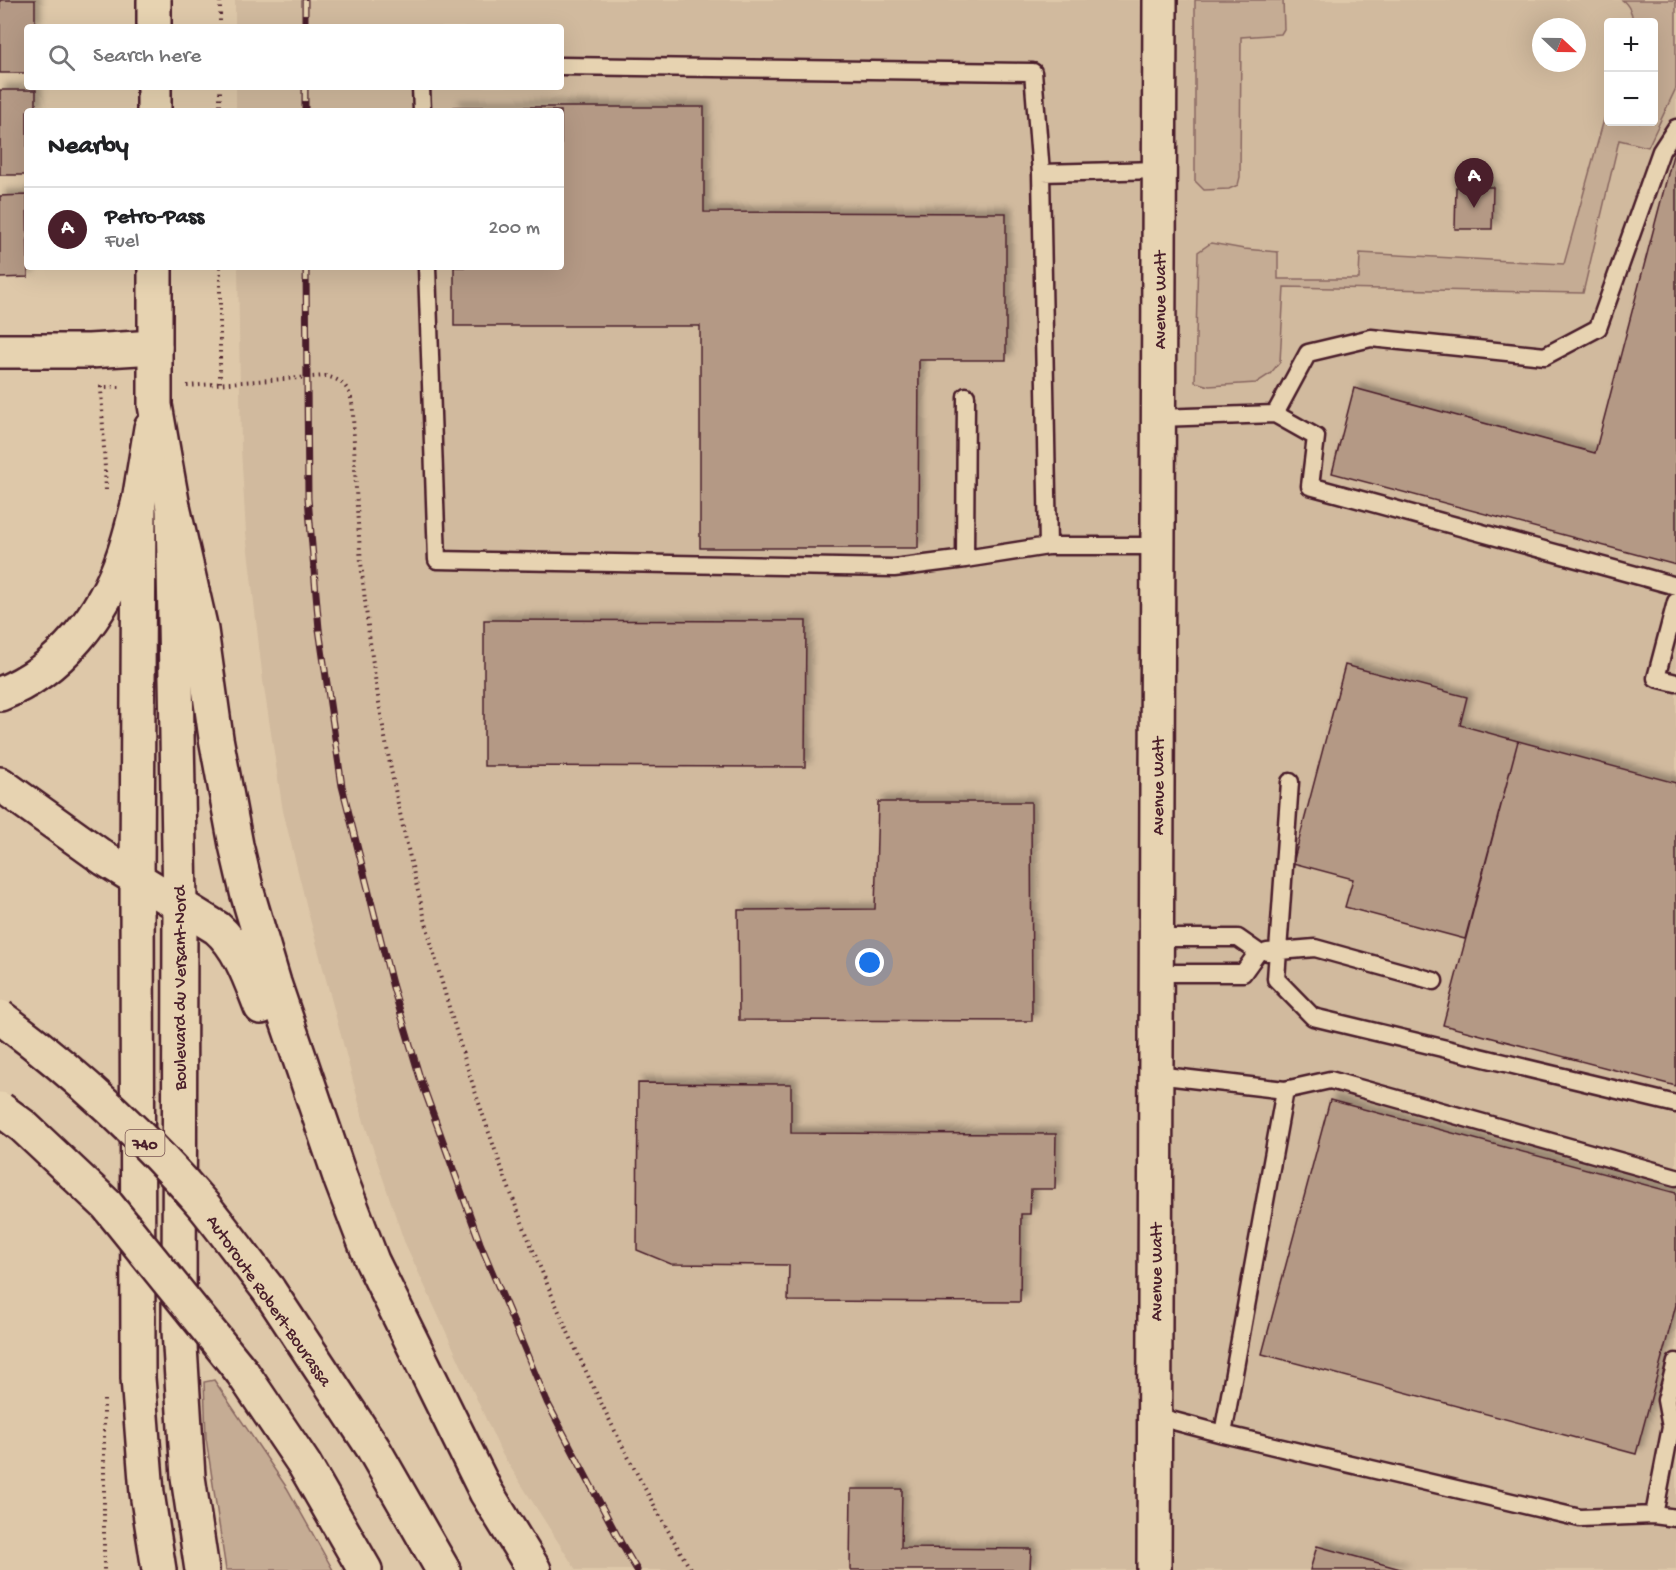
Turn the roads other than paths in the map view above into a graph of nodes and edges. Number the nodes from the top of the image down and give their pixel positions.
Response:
1 (154, 0) edge
2 (1160, 0) edge
3 (154, 24) edge
4 (564, 66) edge
5 (154, 90) edge
6 (421, 90) edge
7 (154, 108) edge
8 (422, 108) edge
9 (1676, 129) edge
10 (1160, 170) junction
11 (1041, 173) junction
12 (155, 270) edge
13 (427, 270) edge
14 (155, 347) junction
15 (0, 351) edge
16 (966, 396) dead end
17 (155, 405) junction
18 (1275, 414) junction
19 (1158, 418) junction
20 (139, 501) junction
21 (173, 507) junction
22 (1048, 546) junction
23 (1158, 546) junction
24 (965, 559) junction
25 (1676, 586) edge
26 (1676, 602) edge
27 (1676, 684) edge
28 (0, 694) edge
29 (1290, 782) dead end
30 (0, 784) edge
31 (137, 879) junction
32 (180, 904) junction
33 (1158, 938) junction
34 (1258, 952) junction
35 (1278, 952) junction
36 (1157, 973) junction
37 (1434, 981) dead end
38 (0, 1017) edge
39 (1156, 1075) junction
40 (1285, 1090) junction
41 (1676, 1104) edge
42 (0, 1109) edge
43 (1676, 1177) edge
44 (341, 1180) junction
45 (1676, 1362) edge
46 (1155, 1416) junction
47 (1223, 1434) junction
48 (1654, 1515) junction
49 (1676, 1518) edge
50 (159, 1570) edge
51 (202, 1570) edge
52 (365, 1570) edge
53 (443, 1570) edge
54 (534, 1570) edge
55 (1154, 1570) edge

1 - 3 main road
2 - 10 main road, Avenue Watt
4 - 11 lane
5 - 7 main road
6 - 8 lane
9 - 18 lane
10 - 11 lane
10 - 19 main road, Avenue Watt
11 - 22 lane
12 - 14 main road, Boulevard du Versant-Nord
13 - 24 lane
14 - 15 main road
14 - 17 main road, Boulevard du Versant-Nord
16 - 24 lane
17 - 20 main road, Boulevard du Versant-Nord
17 - 21 main road, Boulevard du Versant-Nord
18 - 19 lane
18 - 25 lane
19 - 23 main road, Avenue Watt
20 - 28 main road
20 - 31 main road, Boulevard du Versant-Nord
21 - 32 main road, Boulevard du Versant-Nord
21 - 44 main road
22 - 23 lane
22 - 24 lane
23 - 33 main road, Avenue Watt
26 - 27 lane
29 - 35 lane
30 - 31 main road
31 - 32 main road
31 - 50 main road, Boulevard du Versant-Nord
32 - 44 main road
32 - 51 main road, Boulevard du Versant-Nord
33 - 34 lane
33 - 36 main road, Avenue Watt
34 - 35 lane
34 - 36 lane
35 - 37 lane
35 - 41 lane
36 - 39 main road, Avenue Watt
38 - 53 main road, Autoroute Robert-Bourassa / 740, bridge
39 - 40 lane
39 - 46 main road, Avenue Watt
40 - 43 lane
40 - 47 lane
42 - 52 main road, bridge
44 - 54 main road
45 - 48 lane
46 - 47 lane
46 - 55 main road, Avenue Watt
47 - 48 lane
48 - 49 lane

